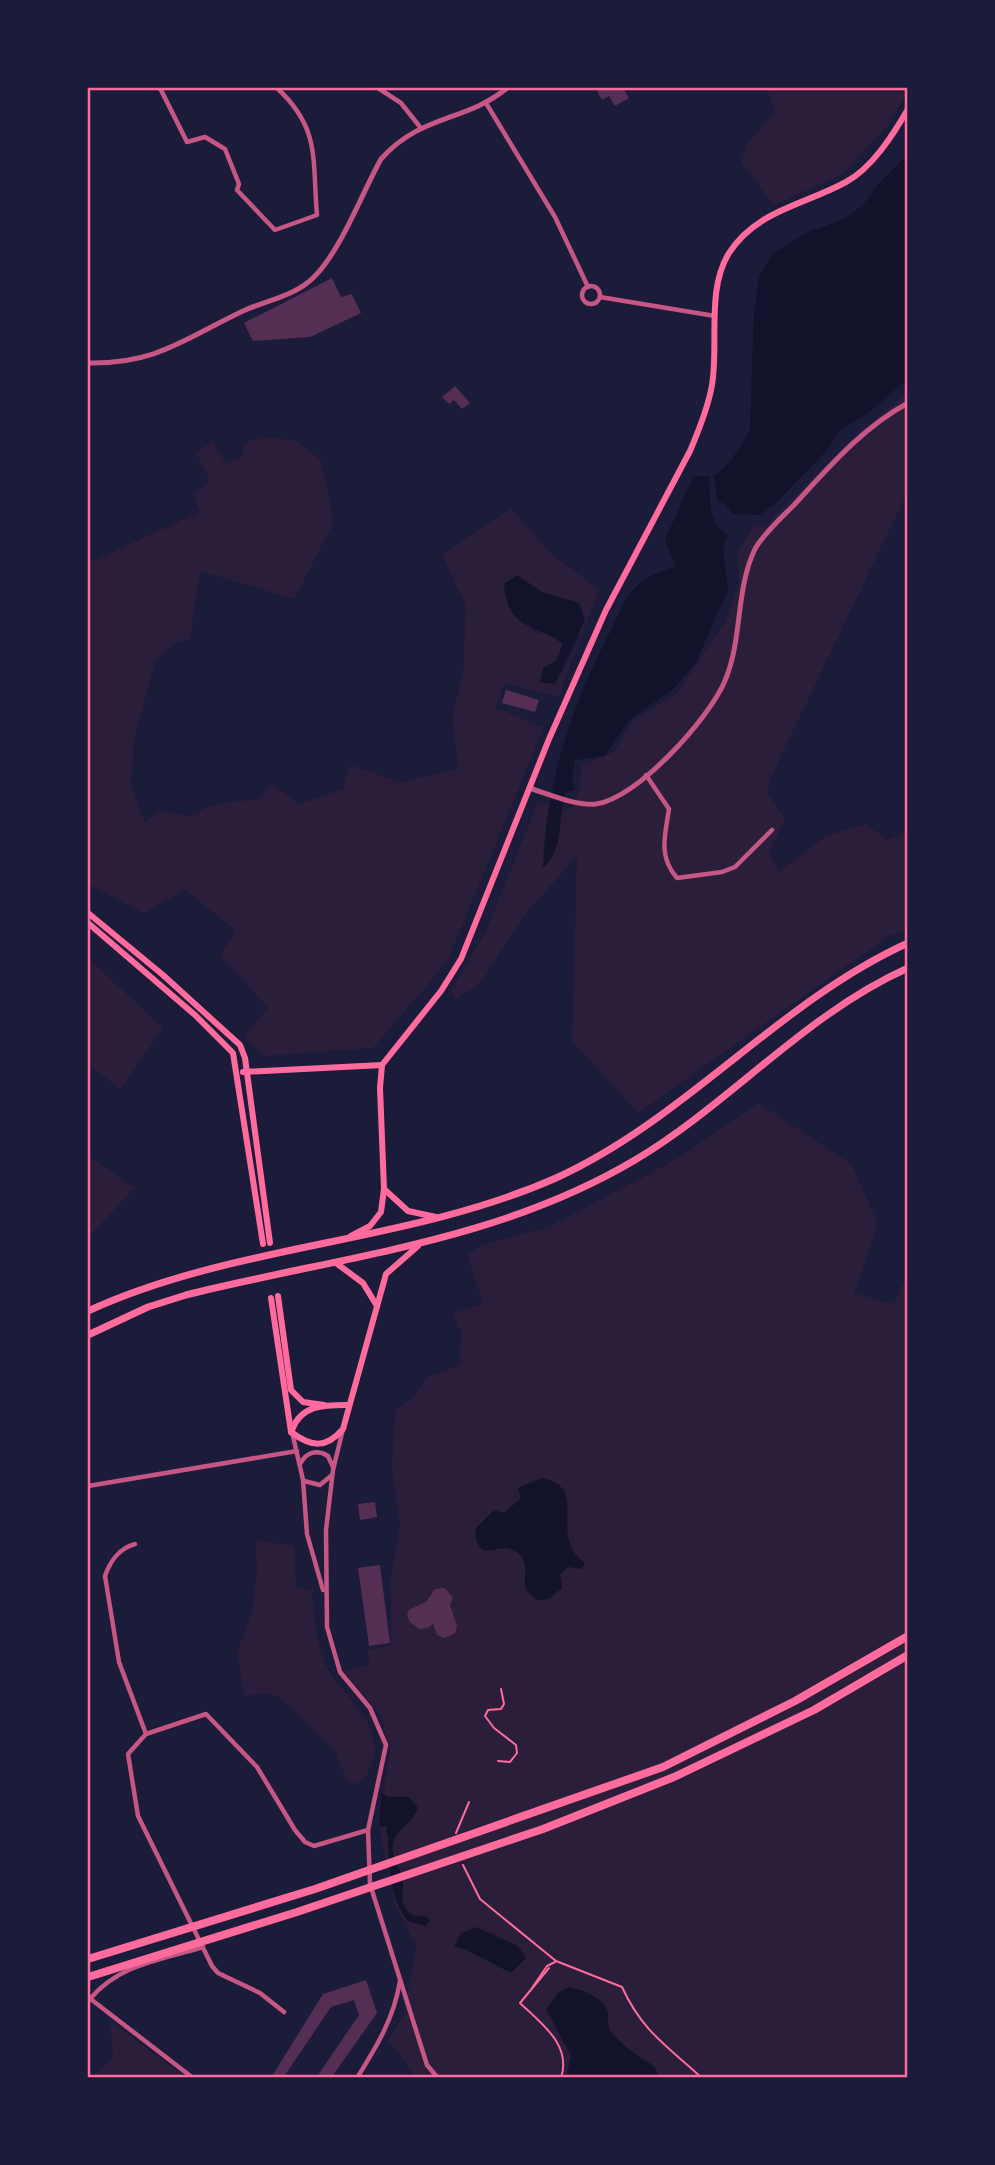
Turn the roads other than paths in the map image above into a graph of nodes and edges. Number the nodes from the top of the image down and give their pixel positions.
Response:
1 (160, 88) edge
2 (277, 88) edge
3 (378, 88) edge
4 (507, 88) edge
5 (486, 103) junction
6 (908, 109) edge
7 (420, 128) junction
8 (587, 286) junction
9 (600, 297) junction
10 (716, 316) junction
11 (88, 363) edge
12 (908, 403) edge
13 (646, 774) junction
14 (529, 788) junction
15 (772, 830) dead end
16 (88, 913) edge
17 (88, 923) edge
18 (908, 943) edge
19 (908, 968) edge
20 (382, 1065) junction
21 (247, 1071) junction
22 (238, 1072) junction
23 (384, 1189) junction
24 (438, 1217) junction
25 (349, 1238) junction
26 (418, 1246) junction
27 (336, 1263) junction
28 (377, 1306) junction
29 (88, 1311) edge
30 (88, 1335) edge
31 (324, 1405) junction
32 (349, 1405) junction
33 (343, 1429) junction
34 (291, 1432) junction
35 (297, 1451) junction
36 (300, 1464) junction
37 (333, 1470) junction
38 (303, 1480) junction
39 (88, 1486) edge
40 (135, 1544) dead end
41 (325, 1598) junction
42 (908, 1636) edge
43 (908, 1655) edge
44 (146, 1734) junction
45 (368, 1830) junction
46 (203, 1947) junction
47 (88, 1959) edge
48 (88, 1977) edge
49 (400, 1977) junction
50 (89, 1998) edge
51 (284, 2012) dead end
52 (193, 2077) edge
53 (357, 2077) edge
54 (438, 2077) edge

1 - 2 street
3 - 7 street
4 - 5 street
5 - 7 street
5 - 8 street
6 - 10 main road
7 - 11 street
8 - 9 street
8 - 9 street
9 - 10 street
10 - 14 main road
12 - 13 street
13 - 14 street
13 - 15 street
14 - 20 main road
16 - 21 main road
17 - 22 main road
18 - 24 main road
19 - 26 main road
20 - 21 main road
20 - 23 main road
21 - 22 main road
21 - 22 main road
23 - 24 main road
23 - 25 main road
24 - 25 main road
25 - 29 main road
26 - 27 main road
26 - 28 main road
27 - 28 main road
27 - 30 main road
28 - 32 main road
31 - 32 main road
31 - 34 main road
31 - 34 main road
32 - 33 main road
33 - 34 main road
33 - 37 street
34 - 35 street
35 - 36 street
35 - 39 street
36 - 37 street
36 - 38 street
37 - 38 street
37 - 41 street
38 - 41 street
40 - 44 street
41 - 45 street
42 - 47 highway
43 - 48 highway
44 - 45 street
44 - 46 street
45 - 49 street
46 - 50 street
46 - 51 street
49 - 53 street
49 - 54 street
50 - 52 street

